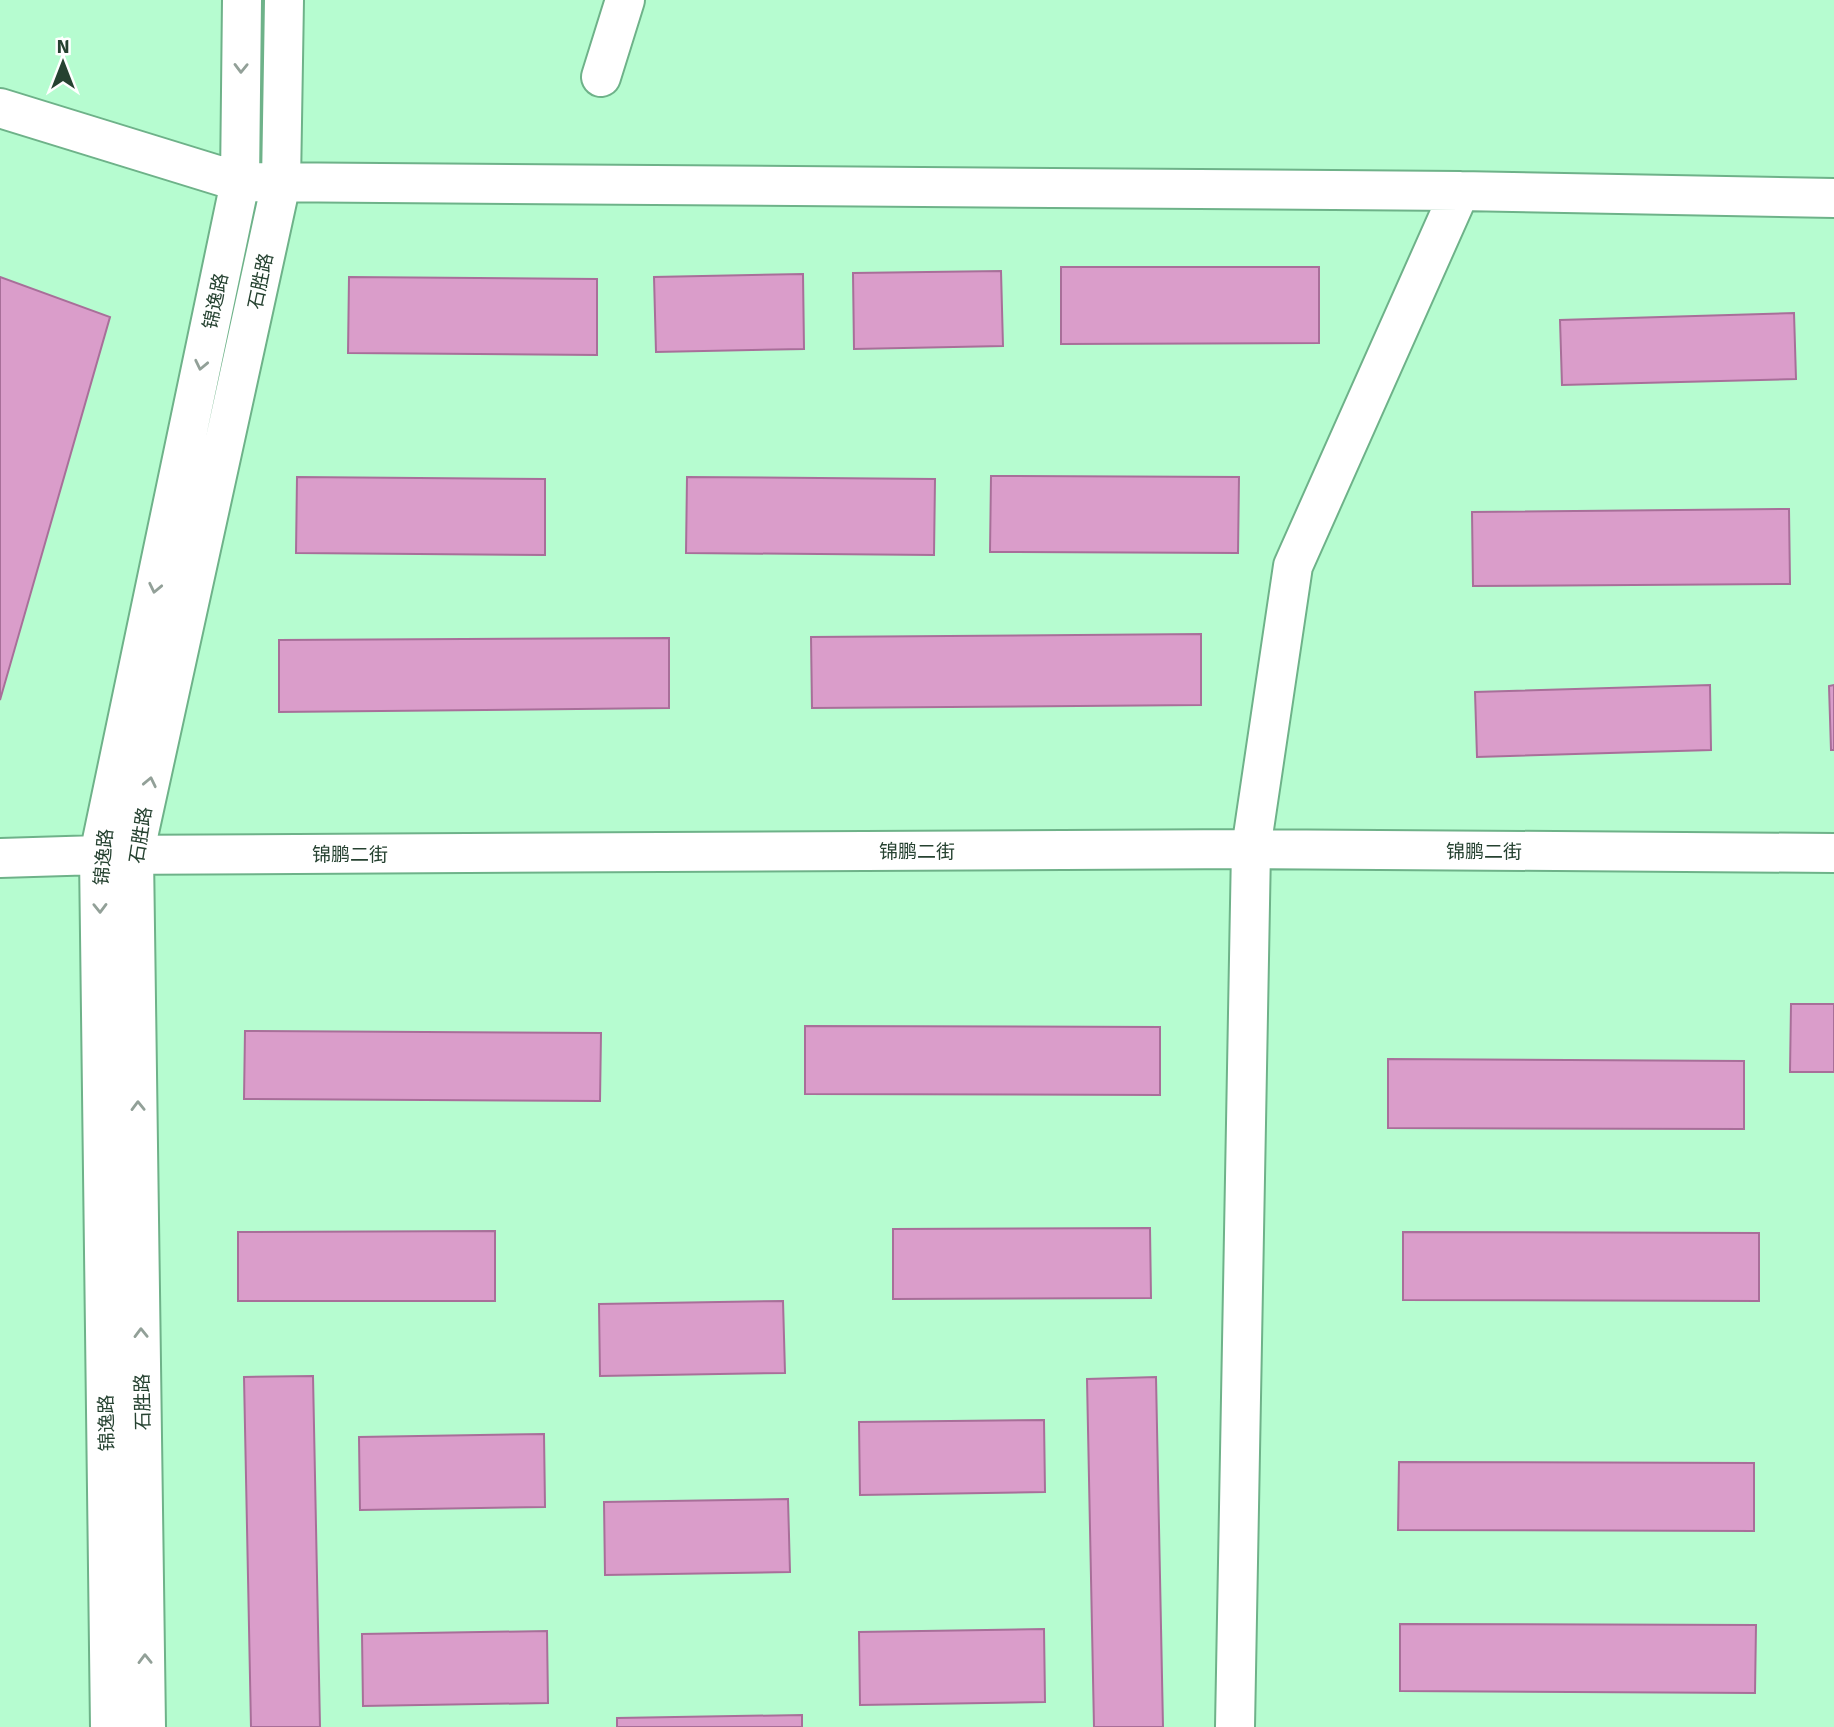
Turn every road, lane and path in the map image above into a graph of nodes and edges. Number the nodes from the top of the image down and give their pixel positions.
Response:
1 (242, 0) edge
2 (284, 0) edge
3 (625, 0) edge
4 (600, 77) dead end
5 (0, 108) edge
6 (240, 182) junction
7 (281, 183) junction
8 (1461, 191) junction
9 (1834, 198) edge
10 (1251, 849) junction
11 (1834, 853) edge
12 (117, 855) junction
13 (0, 858) edge
14 (110, 1727) edge
15 (146, 1727) edge
16 (1235, 1727) edge

1 -> 6 street, 锦逸路
2 - 7 street, 石胜路
3 - 4 street
5 - 6 street
6 - 7 street
6 -> 12 street, 锦逸路
7 - 8 street
12 -> 7 street, 石胜路
8 - 9 street
8 - 10 street
10 - 11 street, 锦鹏二街
10 - 12 street, 锦鹏二街
10 - 16 street
12 - 13 street, 锦鹏二街
12 -> 14 street, 锦逸路
15 -> 12 street, 石胜路

